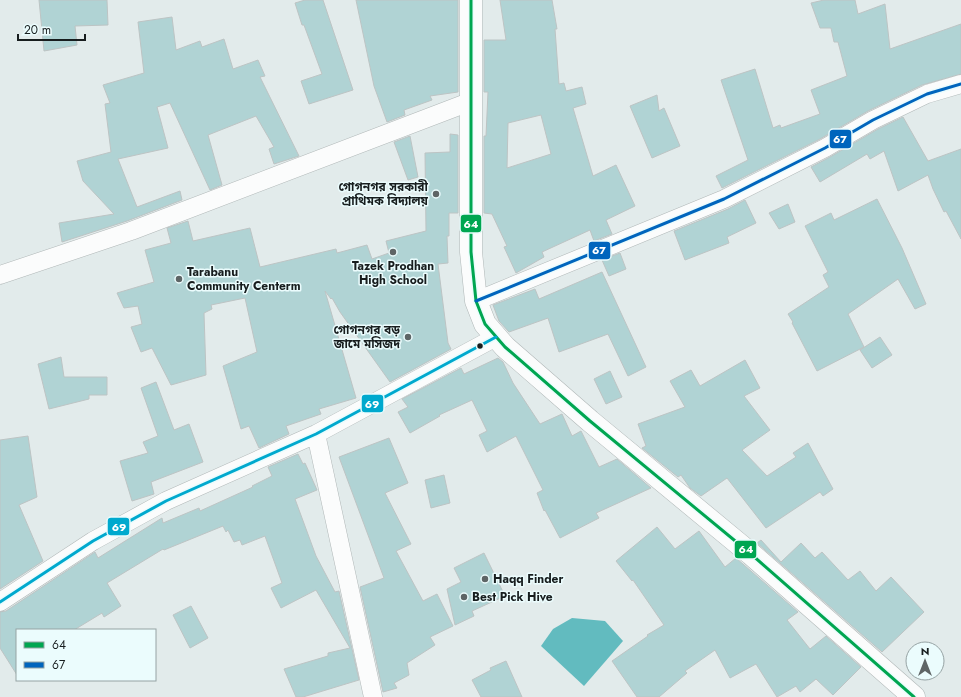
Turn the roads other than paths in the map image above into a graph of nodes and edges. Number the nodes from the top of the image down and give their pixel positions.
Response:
1 (474, 1) edge
2 (961, 84) edge
3 (472, 101) junction
4 (0, 275) edge
5 (476, 301) junction
6 (496, 337) junction
7 (316, 434) junction
8 (0, 602) edge
9 (373, 697) edge
10 (914, 697) edge

1 - 3 main road
2 - 5 street
3 - 4 street
3 - 5 main road
5 - 6 main road
6 - 7 street
6 - 10 main road
7 - 8 street
7 - 9 street

